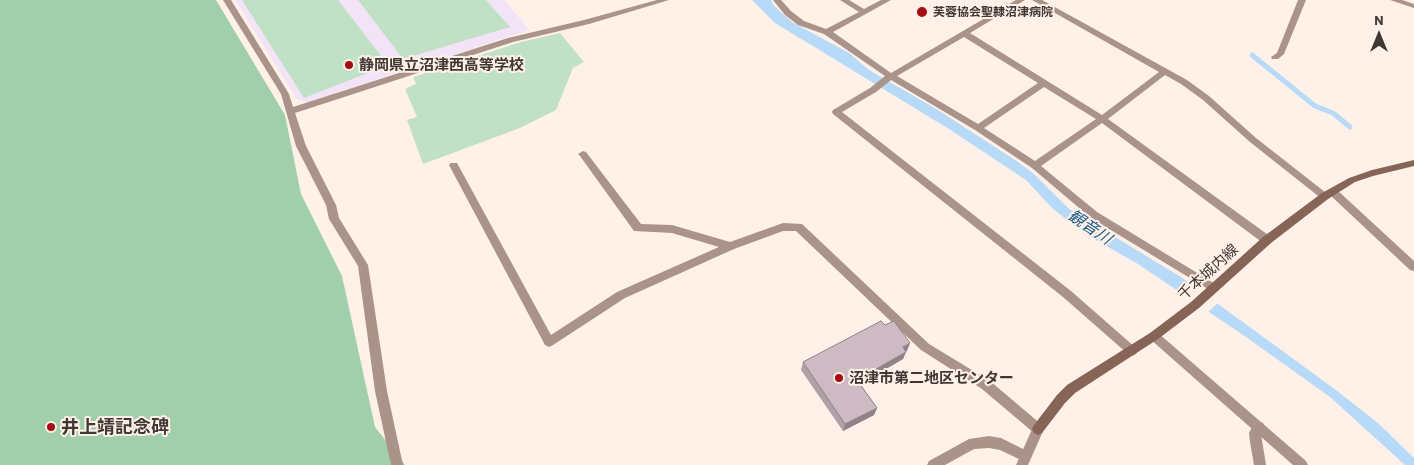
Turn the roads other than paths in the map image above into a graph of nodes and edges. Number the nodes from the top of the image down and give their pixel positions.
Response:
1 (227, 0) edge
2 (665, 0) edge
3 (777, 0) edge
4 (844, 0) edge
5 (887, 0) edge
6 (1021, 0) edge
7 (1036, 0) edge
8 (1302, 0) edge
9 (1394, 0) edge
10 (1414, 6) edge
11 (864, 12) junction
12 (826, 32) junction
13 (964, 33) junction
14 (1275, 57) dead end
15 (1165, 71) junction
16 (891, 76) junction
17 (1044, 83) junction
18 (291, 111) junction
19 (1102, 119) junction
20 (978, 128) junction
21 (583, 154) dead end
22 (1414, 163) edge
23 (454, 165) dead end
24 (1035, 166) junction
25 (1329, 194) junction
26 (1267, 240) junction
27 (730, 246) junction
28 (1414, 267) edge
29 (1210, 291) junction
30 (1154, 336) junction
31 (1132, 351) junction
32 (1259, 427) junction
33 (1038, 429) junction
34 (1024, 460) edge
35 (397, 465) edge
36 (933, 465) edge
37 (1260, 465) edge
38 (1302, 465) edge

1 - 18 street
2 - 18 street
3 - 12 street
4 - 11 street
5 - 11 street
6 - 13 street
7 - 15 street
8 - 14 street
9 - 10 street
11 - 12 street
12 - 16 street
13 - 16 street
13 - 17 street
15 - 19 street
15 - 25 street
16 - 20 street
16 - 31 street
17 - 19 street
17 - 20 street
18 - 35 street
19 - 24 street
19 - 26 street
20 - 24 street
21 - 27 street
22 - 25 main road, 千本城内線
23 - 27 street
24 - 29 street
25 - 26 main road, 千本城内線
25 - 28 street
26 - 29 main road, 千本城内線
27 - 33 street
29 - 30 main road, 千本城内線
30 - 31 main road, 千本城内線
30 - 32 street
31 - 33 main road, 千本城内線
32 - 37 street
32 - 38 street
33 - 34 street
34 - 36 street

